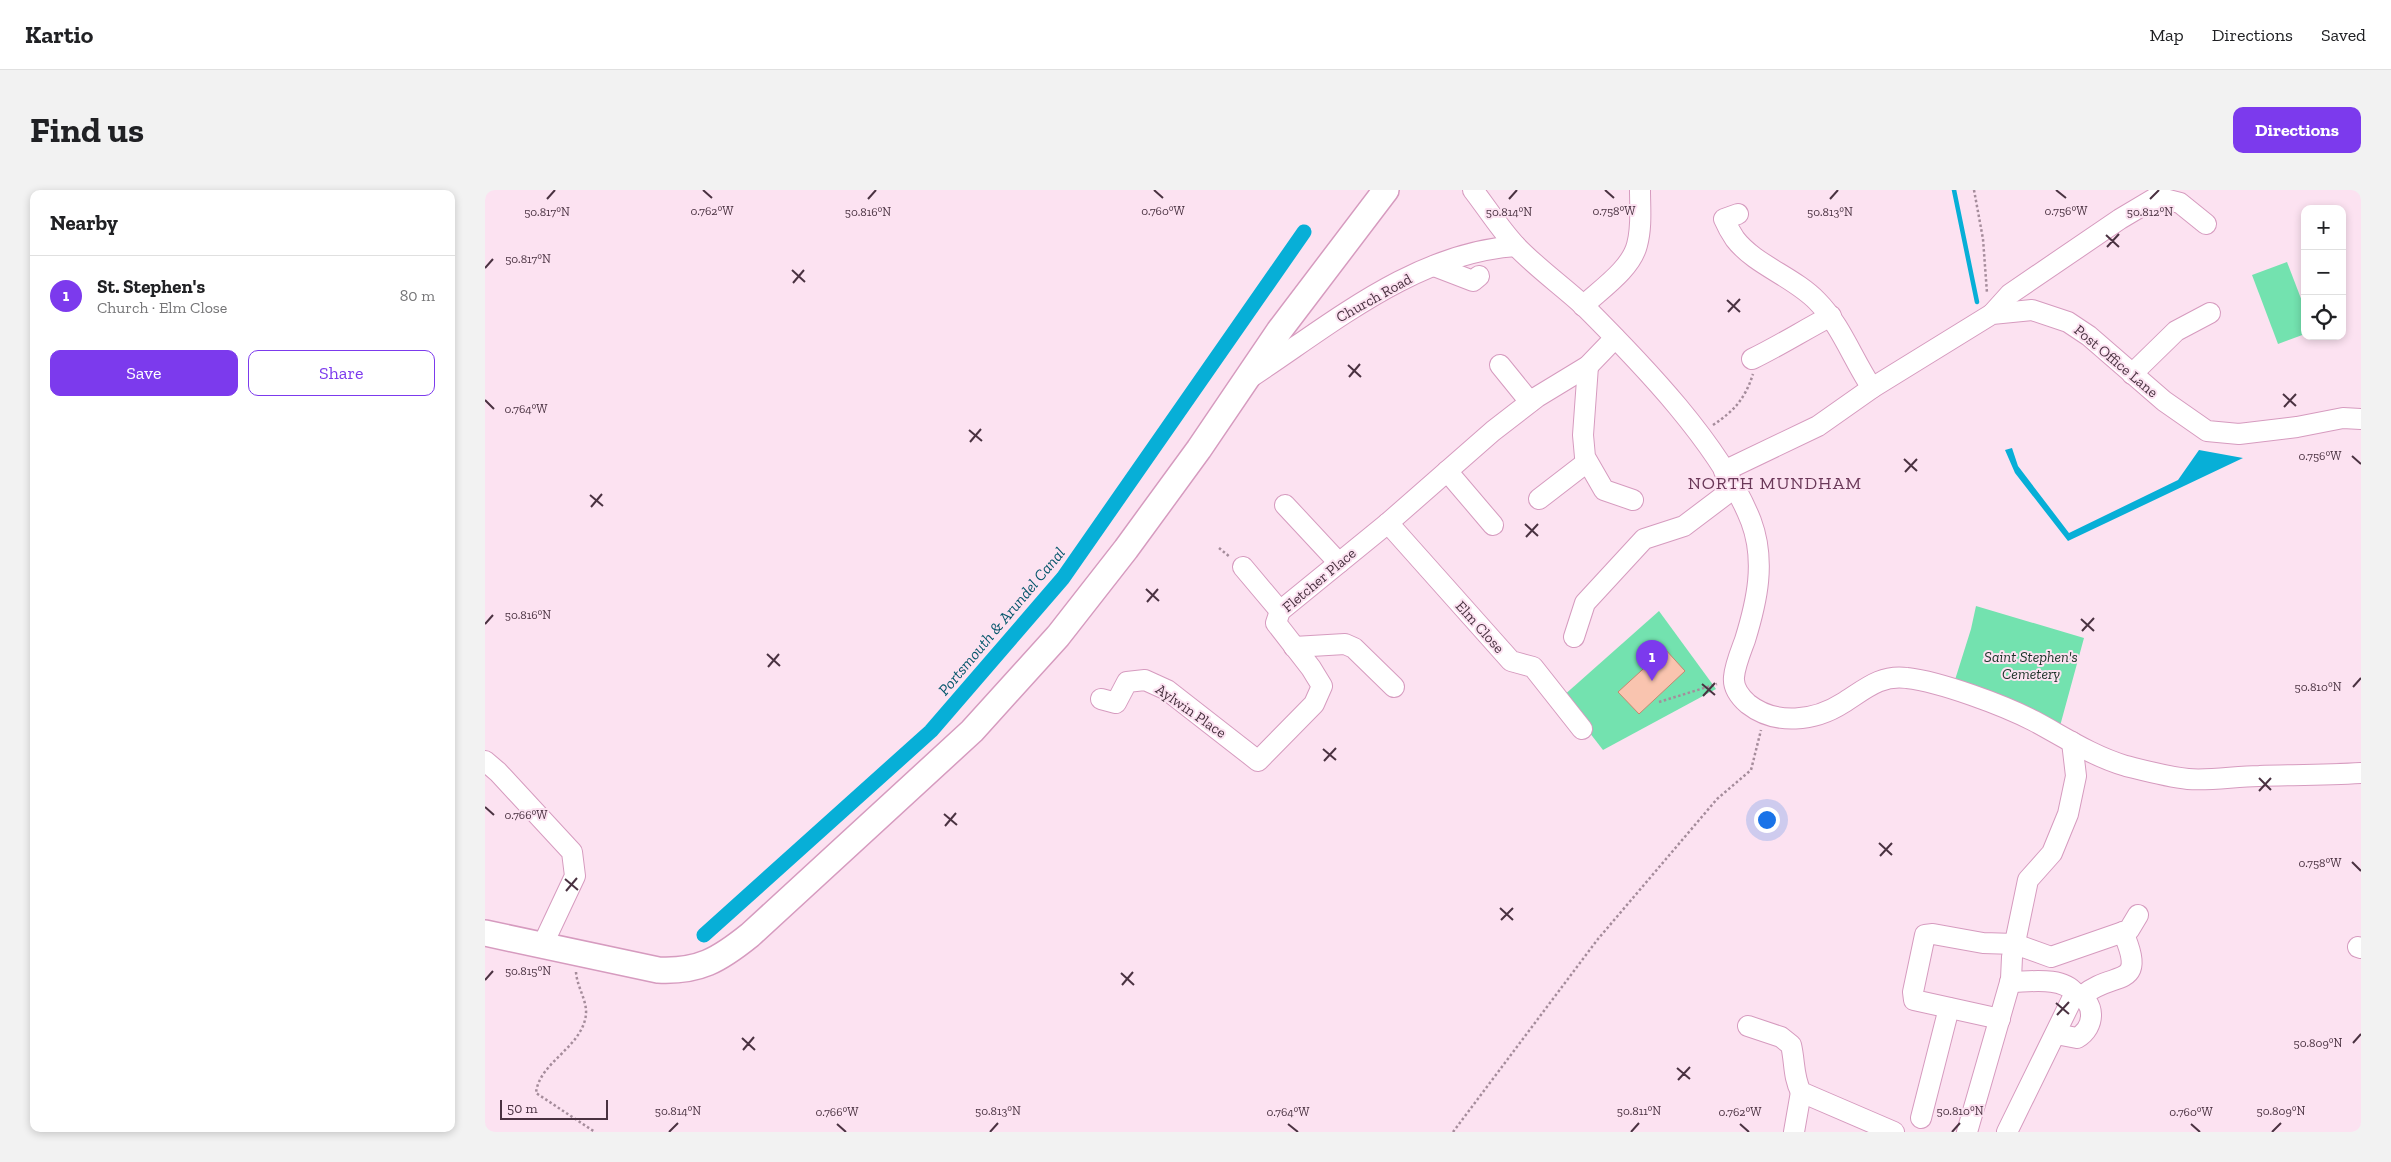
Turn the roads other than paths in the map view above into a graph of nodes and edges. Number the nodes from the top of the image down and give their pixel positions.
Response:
1 (1386, 190) edge
2 (1473, 190) edge
3 (1640, 190) edge
4 (1738, 214) dead end
5 (2206, 224) dead end
6 (1516, 246) junction
7 (1434, 266) junction
8 (1479, 276) dead end
9 (1583, 306) junction
10 (1992, 314) junction
11 (2210, 314) dead end
12 (1831, 316) junction
13 (1615, 338) junction
14 (1752, 359) road end
15 (1500, 365) dead end
16 (1588, 366) junction
17 (2132, 374) junction
18 (1245, 380) junction
19 (1872, 388) junction
20 (1530, 402) junction
21 (2361, 419) edge
22 (1587, 462) junction
23 (1447, 471) junction
24 (1729, 480) junction
25 (1539, 499) dead end
26 (1633, 500) dead end
27 (1285, 505) dead end
28 (1388, 523) junction
29 (1493, 524) dead end
30 (1339, 563) junction
31 (1243, 567) dead end
32 (1280, 611) junction
33 (1574, 637) dead end
34 (1294, 647) junction
35 (1394, 686) dead end
36 (1101, 699) dead end
37 (1582, 729) dead end
38 (2072, 742) junction
39 (485, 761) edge
40 (1258, 761) joint
41 (2361, 773) edge
42 (2138, 915) dead end
43 (2123, 932) junction
44 (485, 934) edge
45 (543, 944) junction
46 (2015, 944) junction
47 (2010, 982) junction
48 (2079, 994) junction
49 (1949, 1008) junction
50 (2000, 1019) junction
51 (1748, 1026) dead end
52 (1801, 1092) junction
53 (1921, 1118) dead end
54 (1794, 1132) edge
55 (1894, 1132) edge
56 (1967, 1132) edge
57 (2007, 1132) edge

1 - 18 main road
2 - 6 street
3 - 9 street
4 - 12 street
5 - 10 street
6 - 7 street, Church Road
6 - 9 street
7 - 8 street
7 - 18 street, Church Road
9 - 13 street
10 - 17 street, Post Office Lane
10 - 19 street, Post Office Lane
11 - 17 street
12 - 14 street
12 - 19 street
13 - 16 street, Fletcher Place
13 - 24 street
15 - 20 street
16 - 20 street, Fletcher Place
16 - 22 street
17 - 21 street, Post Office Lane
18 - 45 main road
19 - 24 street, Post Office Lane
20 - 23 street, Fletcher Place
22 - 25 street
22 - 26 street
23 - 28 street, Fletcher Place
23 - 29 street
24 - 33 street, Post Office Lane
24 - 38 street
27 - 30 street
28 - 30 street, Fletcher Place
28 - 37 street, Elm Close
30 - 32 street, Fletcher Place
31 - 32 street
32 - 34 street, Fletcher Place
34 - 35 street
34 - 40 street, Fletcher Place
36 - 40 street, Aylwin Place
38 - 41 street
38 - 46 street
39 - 45 street
42 - 43 street
43 - 46 street
43 - 48 street
44 - 45 main road
46 - 47 street
46 - 49 street
47 - 48 street
47 - 50 street
48 - 57 street
49 - 50 street
49 - 53 street
50 - 56 street
51 - 52 street
52 - 54 street
52 - 55 street

